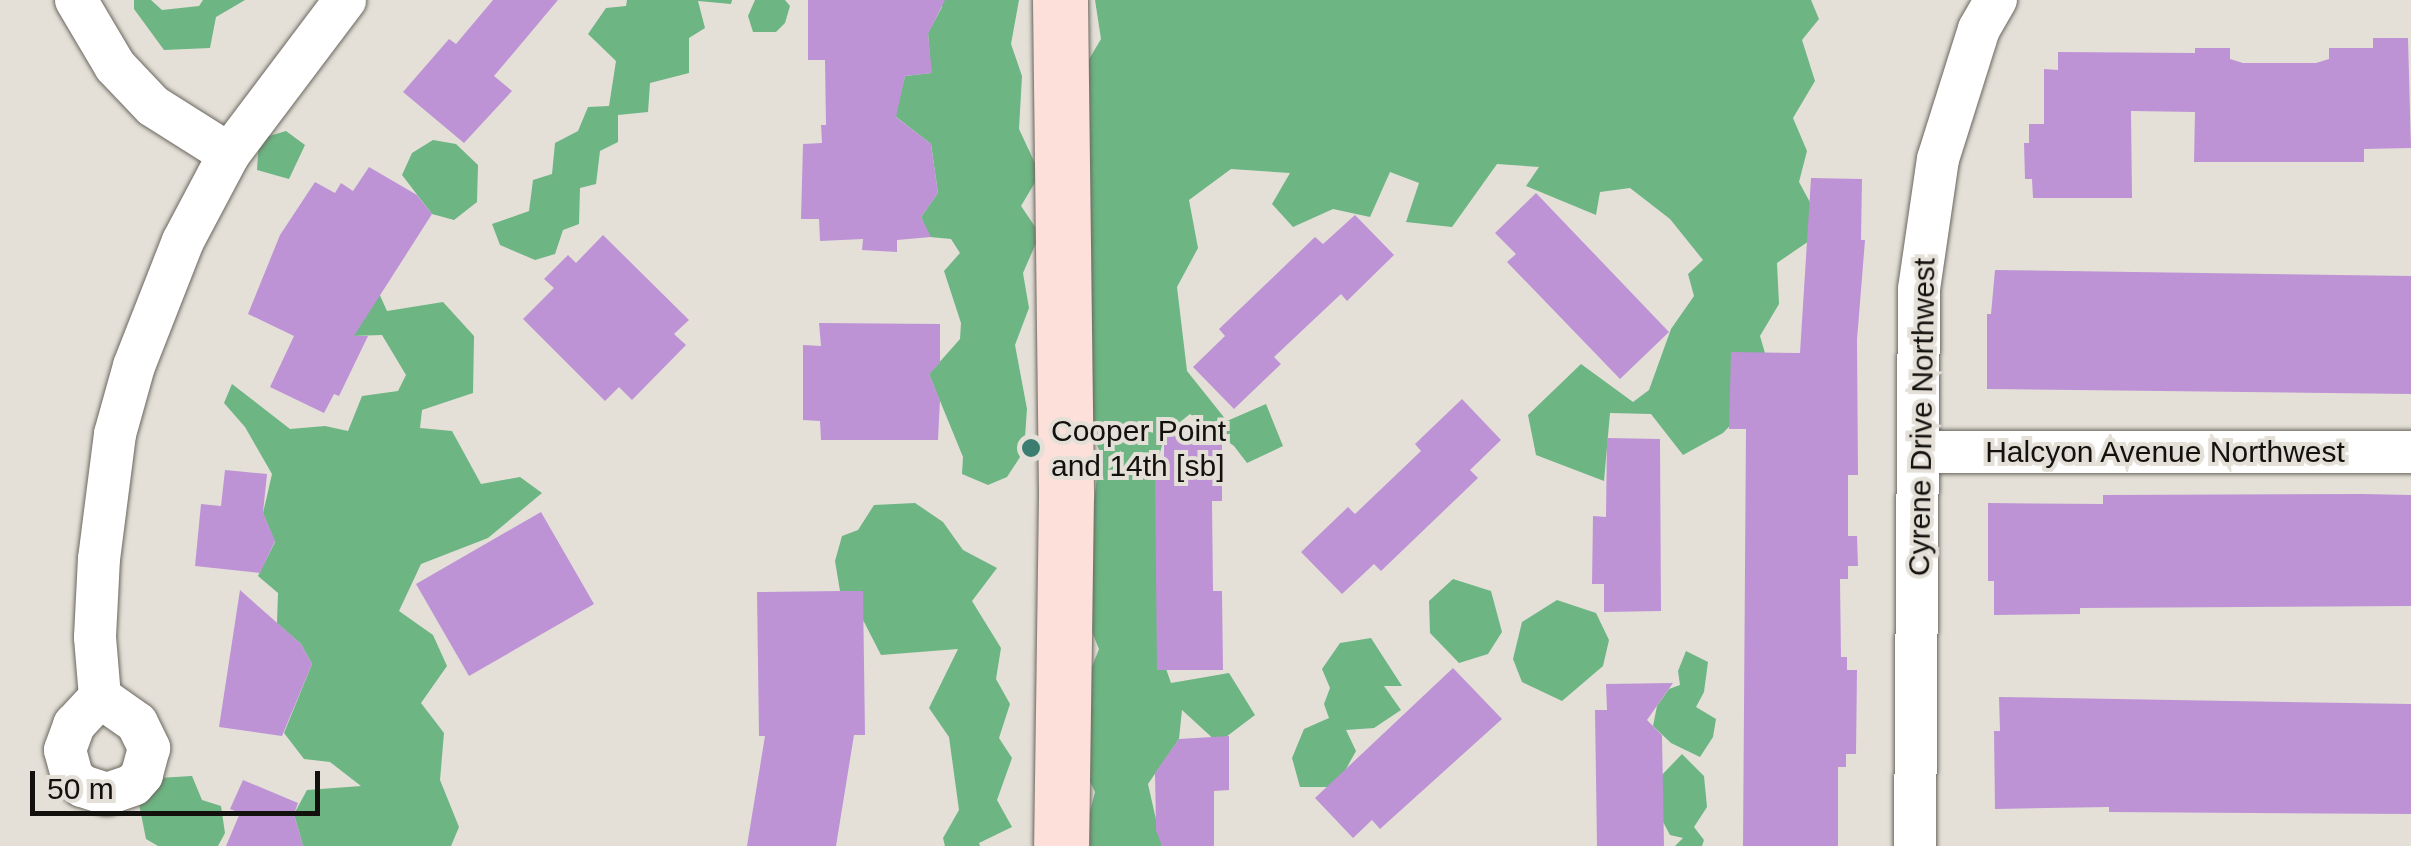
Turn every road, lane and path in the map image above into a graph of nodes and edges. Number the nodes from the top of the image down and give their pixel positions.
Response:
1 (76, 0) edge
2 (345, 0) edge
3 (1060, 0) edge
4 (1996, 0) edge
5 (228, 154) junction
6 (1919, 452) junction
7 (2411, 452) edge
8 (100, 697) dead end
9 (1062, 846) edge
10 (1915, 846) edge

1 - 5 street
2 - 5 street
3 - 9 main road
4 - 6 street, Cyrene Drive Northwest
5 - 8 street
6 - 7 street, Halcyon Avenue Northwest
6 - 10 street, Cyrene Drive Northwest

